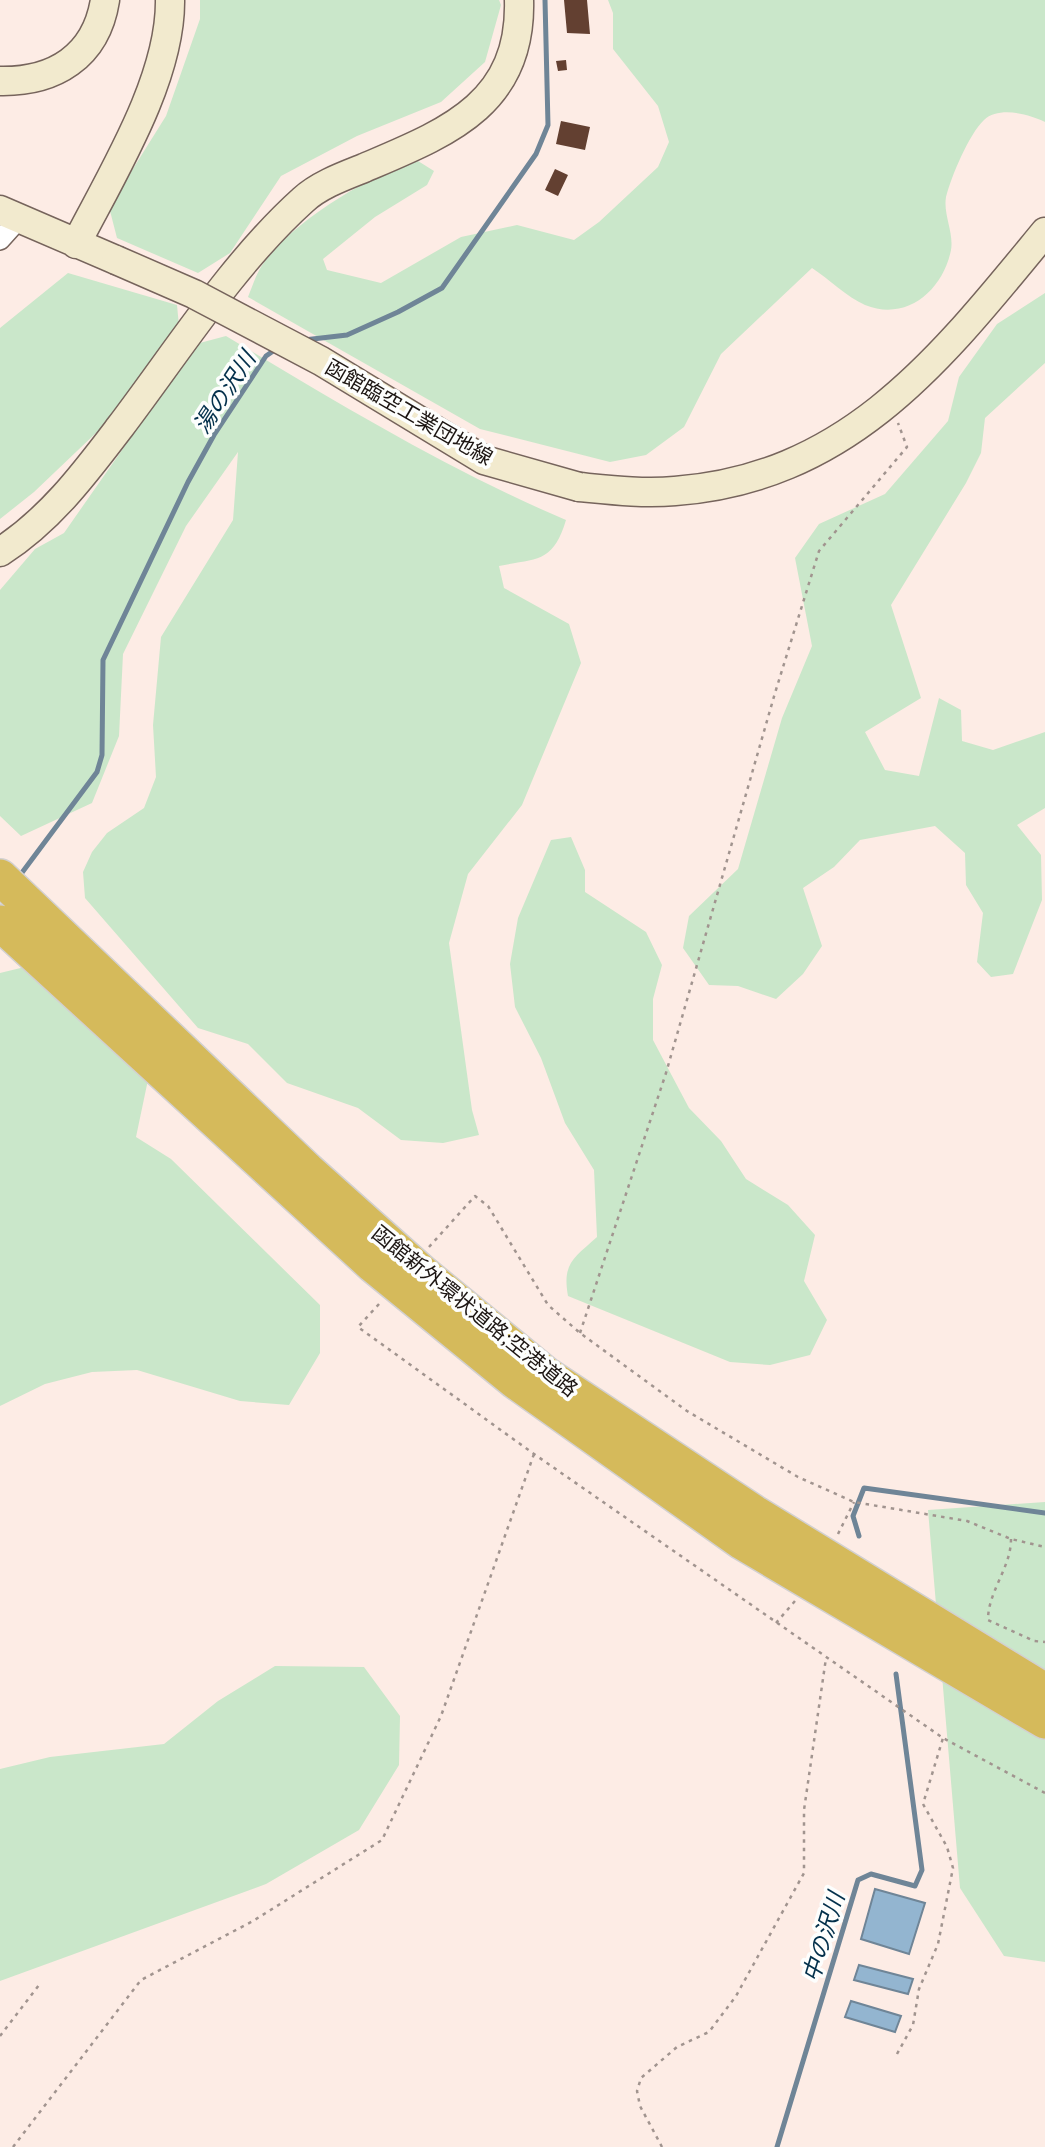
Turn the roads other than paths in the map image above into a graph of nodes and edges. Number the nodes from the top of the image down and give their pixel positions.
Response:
1 (105, 0) edge
2 (170, 0) edge
3 (519, 0) edge
4 (0, 81) edge
5 (6, 223) edge
6 (1045, 232) edge
7 (75, 244) junction
8 (0, 552) edge
9 (0, 877) edge
10 (0, 923) edge
11 (175, 1062) junction
12 (1045, 1692) edge
13 (1045, 1721) edge

1 - 4 street
2 - 7 street
3 - 8 street
5 - 7 street, 函館臨空工業団地線
6 - 7 street, 函館臨空工業団地線, bridge
9 - 11 highway, 函館新外環状道路;空港道路
10 - 11 highway, 函館新外環状道路;空港道路
11 - 12 highway, 函館新外環状道路;空港道路
11 - 13 highway, 函館新外環状道路;空港道路

